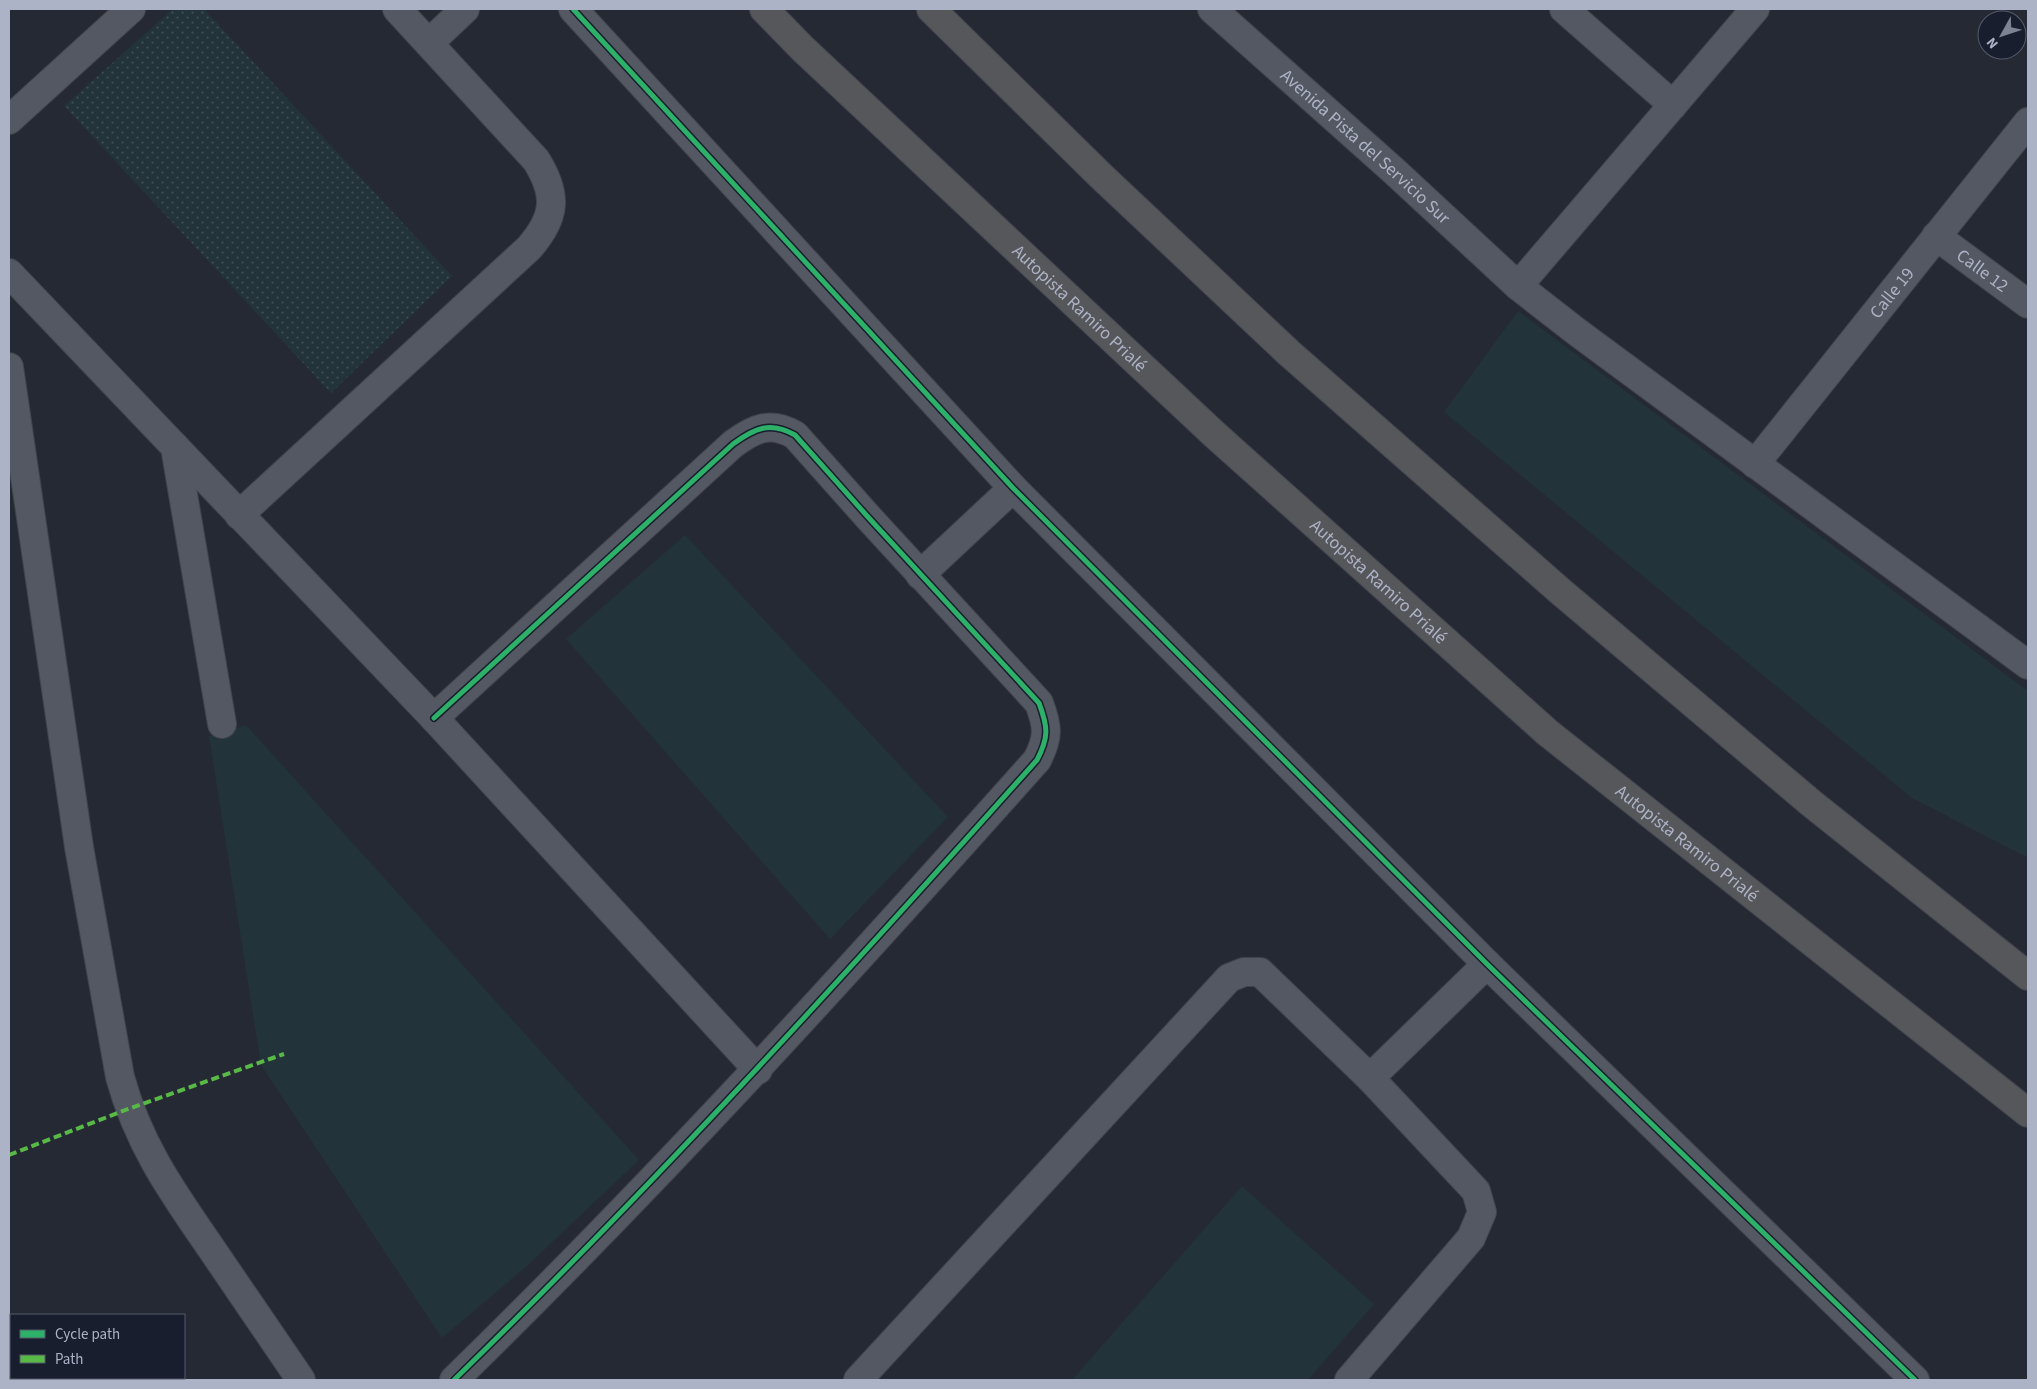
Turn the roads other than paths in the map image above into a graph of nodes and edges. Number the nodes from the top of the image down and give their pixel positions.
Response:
1 (131, 9) edge
2 (397, 9) edge
3 (466, 9) edge
4 (573, 9) edge
5 (764, 9) edge
6 (931, 9) edge
7 (1212, 9) edge
8 (1564, 9) edge
9 (1755, 9) edge
10 (429, 43) junction
11 (1673, 106) junction
12 (9, 120) edge
13 (2028, 122) edge
14 (1936, 236) junction
15 (9, 273) edge
16 (1518, 286) junction
17 (2028, 304) edge
18 (9, 367) edge
19 (175, 447) junction
20 (1755, 464) junction
21 (1013, 488) junction
22 (239, 515) junction
23 (920, 575) junction
24 (2028, 665) edge
25 (434, 718) junction
26 (222, 724) dead end
27 (1487, 964) junction
28 (2028, 976) edge
29 (758, 1070) junction
30 (1370, 1078) junction
31 (2028, 1113) edge
32 (301, 1380) edge
33 (454, 1380) edge
34 (858, 1380) edge
35 (1349, 1380) edge
36 (1915, 1380) edge

1 - 12 street
2 - 10 street
3 - 10 street
4 - 21 street
5 - 31 highway, Autopista Ramiro Prialé
6 - 28 highway
7 - 16 street, Avenida Pista del Servicio Sur
8 - 11 street
9 - 11 street
10 - 22 street
11 - 16 street
13 - 14 street, Calle 19
14 - 17 street, Calle 12
14 - 20 street, Calle 19
15 - 19 street
16 - 20 street, Avenida Pista del Servicio Sur
18 - 32 street
19 - 22 street
19 - 26 street
20 - 24 street, Avenida Pista del Servicio Sur
21 - 23 street
21 - 27 street
22 - 25 street
23 - 25 street
23 - 29 street
25 - 29 street
27 - 30 street
27 - 36 street
29 - 33 street
30 - 34 street
30 - 35 street

